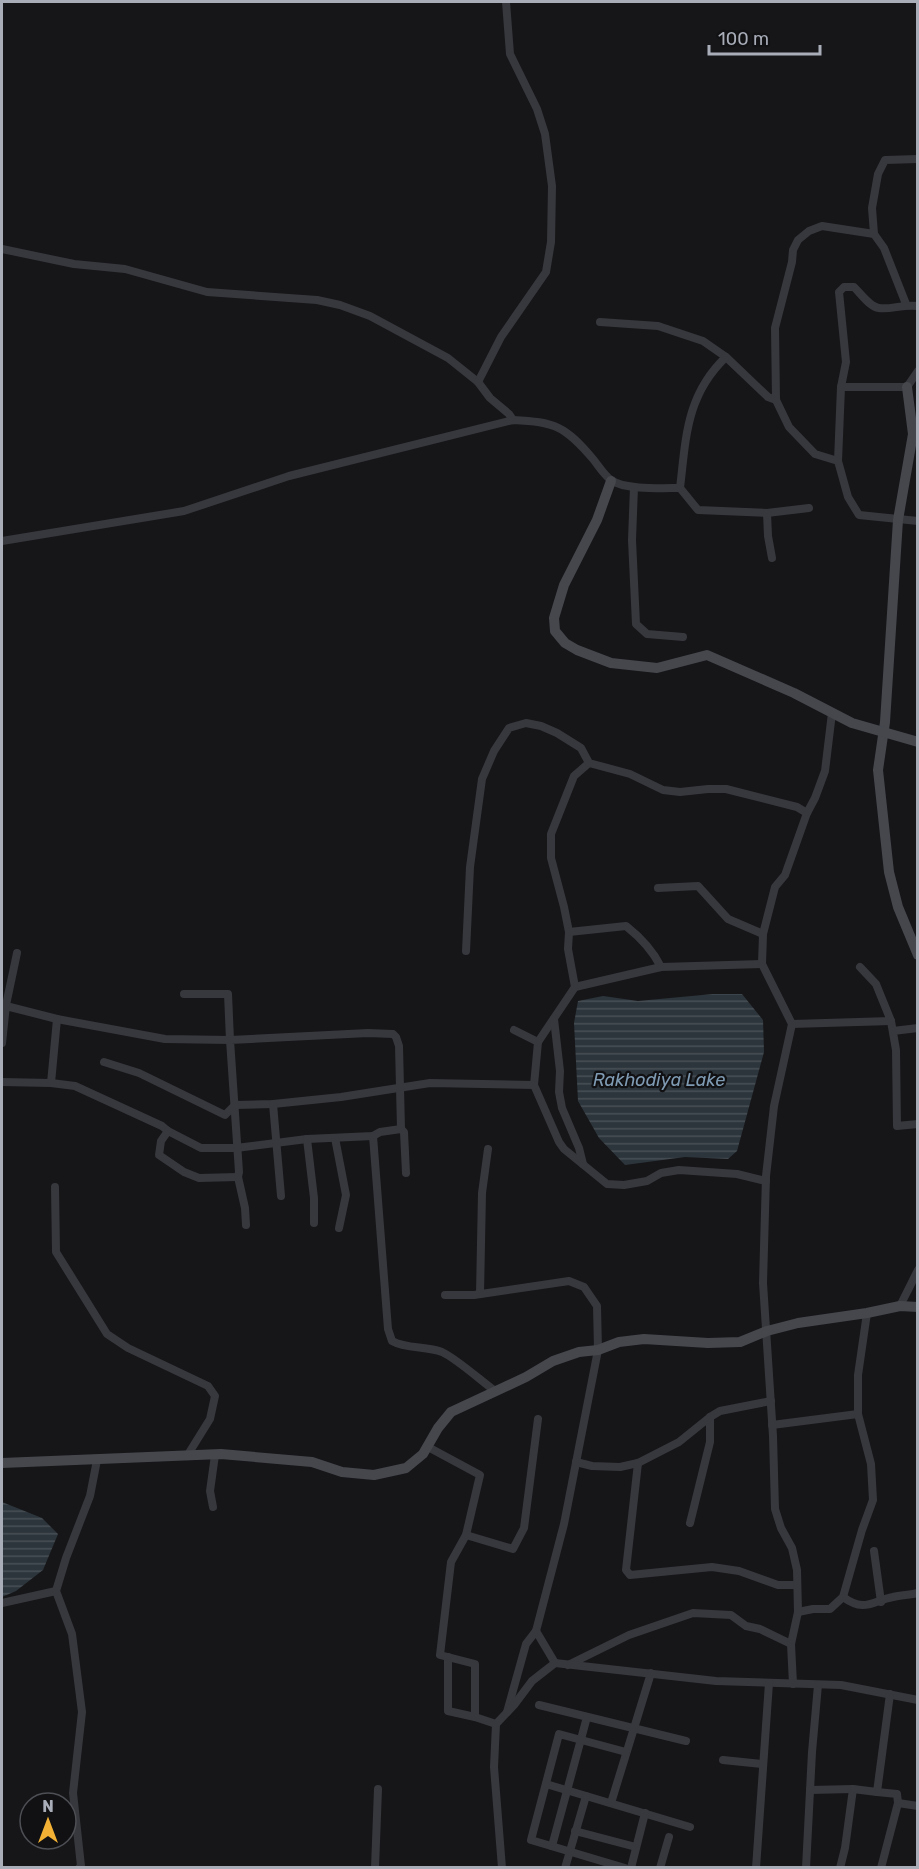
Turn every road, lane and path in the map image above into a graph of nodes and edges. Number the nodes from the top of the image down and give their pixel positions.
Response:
1 (506, 2) edge
2 (918, 159) edge
3 (874, 234) junction
4 (2, 249) edge
5 (906, 304) junction
6 (918, 306) edge
7 (600, 322) dead end
8 (726, 357) junction
9 (918, 371) edge
10 (478, 382) junction
11 (841, 387) junction
12 (907, 387) junction
13 (776, 400) junction
14 (513, 420) junction
15 (838, 461) junction
16 (611, 481) junction
17 (634, 487) junction
18 (680, 488) junction
19 (809, 508) dead end
20 (767, 513) junction
21 (898, 520) junction
22 (918, 521) edge
23 (2, 541) edge
24 (772, 558) dead end
25 (683, 638) dead end
26 (832, 713) junction
27 (884, 732) junction
28 (918, 742) edge
29 (589, 763) junction
30 (807, 813) junction
31 (658, 888) dead end
32 (569, 932) junction
33 (763, 934) junction
34 (466, 951) dead end
35 (17, 952) dead end
36 (918, 955) edge
37 (762, 964) junction
38 (662, 967) junction
39 (860, 967) dead end
40 (575, 987) junction
41 (184, 994) dead end
42 (4, 1005) edge
43 (57, 1019) junction
44 (554, 1019) junction
45 (891, 1021) junction
46 (792, 1024) junction
47 (918, 1028) edge
48 (514, 1030) dead end
49 (893, 1031) junction
50 (230, 1040) junction
51 (538, 1042) junction
52 (2, 1043) edge
53 (104, 1062) dead end
54 (2, 1082) edge
55 (51, 1083) junction
56 (534, 1085) junction
57 (401, 1086) junction
58 (273, 1104) junction
59 (235, 1105) junction
60 (918, 1124) edge
61 (401, 1129) junction
62 (168, 1131) junction
63 (373, 1136) junction
64 (335, 1137) junction
65 (307, 1139) junction
66 (277, 1144) junction
67 (236, 1148) junction
68 (488, 1149) dead end
69 (583, 1164) junction
70 (406, 1173) dead end
71 (238, 1177) junction
72 (766, 1181) junction
73 (55, 1187) dead end
74 (281, 1196) dead end
75 (314, 1223) dead end
76 (246, 1225) dead end
77 (339, 1228) dead end
78 (918, 1270) edge
79 (480, 1293) junction
80 (445, 1295) dead end
81 (900, 1306) junction
82 (918, 1306) edge
83 (867, 1313) junction
84 (767, 1331) junction
85 (598, 1350) junction
86 (495, 1391) junction
87 (771, 1401) junction
88 (858, 1414) junction
89 (710, 1417) junction
90 (538, 1419) dead end
91 (772, 1425) junction
92 (428, 1447) junction
93 (215, 1455) junction
94 (187, 1456) junction
95 (97, 1460) junction
96 (576, 1462) junction
97 (2, 1463) edge
98 (638, 1463) junction
99 (213, 1507) dead end
100 (690, 1523) dead end
101 (466, 1535) junction
102 (874, 1551) dead end
103 (797, 1585) junction
104 (56, 1591) junction
105 (918, 1593) edge
106 (843, 1597) junction
107 (880, 1602) junction
108 (2, 1603) edge
109 (798, 1612) junction
110 (536, 1631) junction
111 (791, 1644) junction
112 (448, 1657) junction
113 (555, 1663) junction
114 (568, 1665) junction
115 (651, 1673) junction
116 (769, 1683) junction
117 (793, 1684) junction
118 (818, 1685) junction
119 (890, 1694) junction
120 (918, 1700) edge
121 (539, 1704) dead end
122 (506, 1713) junction
123 (475, 1717) junction
124 (587, 1717) junction
125 (496, 1724) junction
126 (634, 1728) junction
127 (581, 1740) junction
128 (686, 1741) dead end
129 (626, 1752) junction
130 (723, 1760) dead end
131 (762, 1764) junction
132 (546, 1784) junction
133 (854, 1789) junction
134 (378, 1790) dead end
135 (568, 1790) junction
136 (810, 1790) junction
137 (876, 1792) junction
138 (586, 1796) junction
139 (611, 1803) junction
140 (898, 1803) junction
141 (918, 1806) edge
142 (645, 1813) junction
143 (690, 1827) dead end
144 (576, 1831) junction
145 (669, 1837) dead end
146 (552, 1846) junction
147 (636, 1847) junction
148 (570, 1851) junction
149 (79, 1868) edge
150 (375, 1868) edge
151 (502, 1868) edge
152 (565, 1868) edge
153 (625, 1868) edge
154 (632, 1868) edge
155 (660, 1868) edge
156 (756, 1868) edge
157 (806, 1868) edge
158 (840, 1868) edge
159 (881, 1868) edge

1 - 10 street
2 - 3 street
3 - 5 street
3 - 13 street
4 - 10 street
5 - 6 street
5 - 11 street
7 - 8 street
8 - 13 street
8 - 18 street
9 - 12 street
10 - 14 street
11 - 12 street
11 - 15 street
12 - 21 street
13 - 15 street
14 - 16 street
14 - 23 street
15 - 21 street
16 - 17 street
16 - 26 street
17 - 18 street
17 - 25 street
18 - 20 street
19 - 20 street
20 - 24 street
21 - 22 street
21 - 27 street
26 - 27 street
26 - 30 street
27 - 28 street
27 - 36 street
29 - 30 street
29 - 32 street
29 - 34 street
30 - 33 street
31 - 33 street
32 - 38 street
32 - 40 street
33 - 37 street
35 - 42 street
37 - 38 street
37 - 46 street
38 - 40 street
39 - 45 street
40 - 44 street
41 - 50 street
42 - 43 street
42 - 52 street
43 - 50 street
43 - 55 street
44 - 51 street
44 - 69 street
45 - 46 street
45 - 49 street
46 - 72 street
47 - 49 street
48 - 51 street
49 - 60 street
50 - 57 street
50 - 59 street
51 - 56 street
53 - 59 street
54 - 55 street
55 - 62 street
56 - 57 street
56 - 69 street
57 - 58 street
57 - 61 street
58 - 59 street
58 - 66 street
59 - 67 street
61 - 63 street
61 - 70 street
62 - 67 street
62 - 71 street
63 - 64 street
63 - 86 street
64 - 65 street
64 - 77 street
65 - 66 street
65 - 75 street
66 - 67 street
66 - 74 street
67 - 71 street
68 - 79 street
69 - 72 street
71 - 76 street
72 - 84 street
73 - 94 street
78 - 81 street
79 - 80 street
79 - 85 street
81 - 82 street
81 - 83 street
83 - 84 street
83 - 88 street
84 - 85 street
84 - 87 street
85 - 86 street
85 - 96 street
86 - 92 street
87 - 89 street
87 - 91 street
88 - 91 street
88 - 106 street
89 - 98 street
89 - 100 street
90 - 101 street
91 - 103 street
92 - 93 street
92 - 101 street
93 - 94 street
93 - 99 street
94 - 95 street
95 - 97 street
95 - 104 street
96 - 98 street
96 - 110 street
98 - 103 street
101 - 112 street
102 - 107 street
103 - 109 street
104 - 108 street
104 - 149 street
105 - 107 street
106 - 107 street
106 - 109 street
109 - 111 street
110 - 113 street
110 - 122 street
111 - 114 street
111 - 117 street
112 - 123 street
112 - 123 street
113 - 114 street
113 - 122 street
114 - 115 street
115 - 116 street
115 - 126 street
116 - 117 street
116 - 131 street
117 - 118 street
118 - 119 street
118 - 136 street
119 - 120 street
119 - 137 street
121 - 124 street
122 - 125 street
123 - 125 street
124 - 126 street
124 - 127 street
125 - 151 street
126 - 128 street
126 - 129 street
127 - 129 street
127 - 132 street
127 - 135 street
129 - 139 street
130 - 131 street
131 - 156 street
132 - 135 street
132 - 146 street
133 - 136 street
133 - 137 street
133 - 158 street
134 - 150 street
135 - 138 street
135 - 146 street
136 - 157 street
137 - 140 street
138 - 139 street
138 - 144 street
139 - 142 street
140 - 141 street
140 - 159 street
142 - 143 street
142 - 147 street
144 - 147 street
144 - 148 street
145 - 155 street
146 - 148 street
147 - 154 street
148 - 152 street
148 - 153 street

